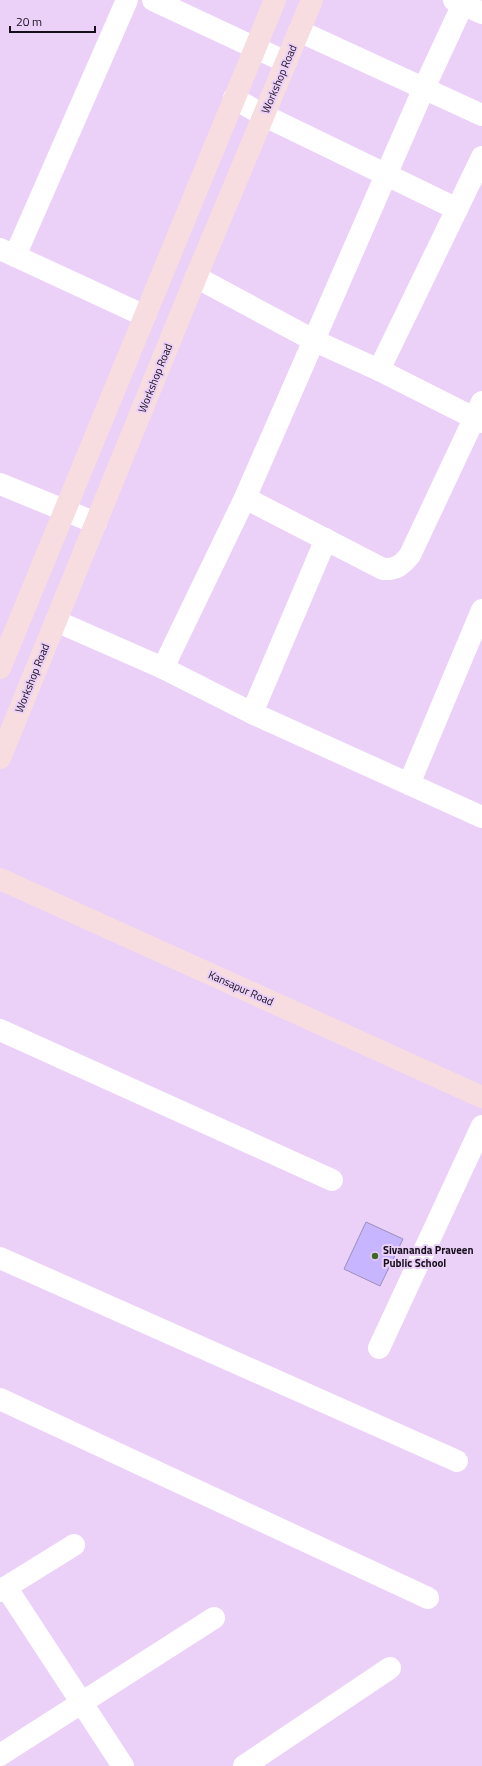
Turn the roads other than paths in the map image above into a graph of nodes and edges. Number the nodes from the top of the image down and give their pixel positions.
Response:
1 (127, 0) edge
2 (153, 0) edge
3 (276, 0) edge
4 (312, 0) edge
5 (466, 6) edge
6 (299, 31) junction
7 (256, 47) junction
8 (286, 62) junction
9 (424, 88) junction
10 (234, 98) junction
11 (263, 115) junction
12 (482, 115) edge
13 (482, 157) edge
14 (387, 174) junction
15 (457, 209) junction
16 (7, 252) edge
17 (196, 277) junction
18 (145, 316) junction
19 (315, 340) junction
20 (380, 370) junction
21 (479, 414) edge
22 (0, 484) edge
23 (245, 498) junction
24 (65, 510) junction
25 (96, 523) junction
26 (326, 539) junction
27 (482, 610) edge
28 (56, 621) junction
29 (0, 668) edge
30 (162, 668) junction
31 (252, 713) junction
32 (0, 758) edge
33 (409, 784) junction
34 (482, 817) edge
35 (0, 879) edge
36 (0, 1030) edge
37 (482, 1097) edge
38 (482, 1126) edge
39 (332, 1180) dead end
40 (0, 1258) edge
41 (379, 1348) dead end
42 (0, 1399) edge
43 (457, 1461) dead end
44 (74, 1545) dead end
45 (3, 1589) edge
46 (428, 1598) dead end
47 (214, 1618) dead end
48 (390, 1668) dead end
49 (81, 1702) junction
50 (0, 1755) edge
51 (123, 1766) edge
52 (244, 1766) edge

1 - 16 street
2 - 7 street
3 - 7 main road
4 - 6 main road, Workshop Road
5 - 9 street
6 - 8 main road, Workshop Road
6 - 9 street
7 - 8 street
7 - 10 main road
8 - 11 main road, Workshop Road
9 - 12 street
9 - 14 street
10 - 11 street
10 - 18 main road
11 - 14 street
11 - 17 main road, Workshop Road
13 - 15 street
14 - 15 street
14 - 19 street
15 - 20 street
16 - 18 street
17 - 19 street
17 - 25 main road, Workshop Road
18 - 24 main road
19 - 20 street
19 - 23 street
20 - 21 street
21 - 26 street
22 - 24 street
23 - 26 street
23 - 30 street
24 - 25 street
24 - 29 main road
25 - 28 main road, Workshop Road
26 - 31 street
27 - 33 street
28 - 30 street
28 - 32 main road, Workshop Road
30 - 31 street
31 - 33 street
33 - 34 street
35 - 37 main road, Kansapur Road
36 - 39 street
38 - 41 street
40 - 43 street
42 - 46 street
44 - 45 street
45 - 49 street
47 - 49 street
48 - 52 street
49 - 50 street
49 - 51 street

